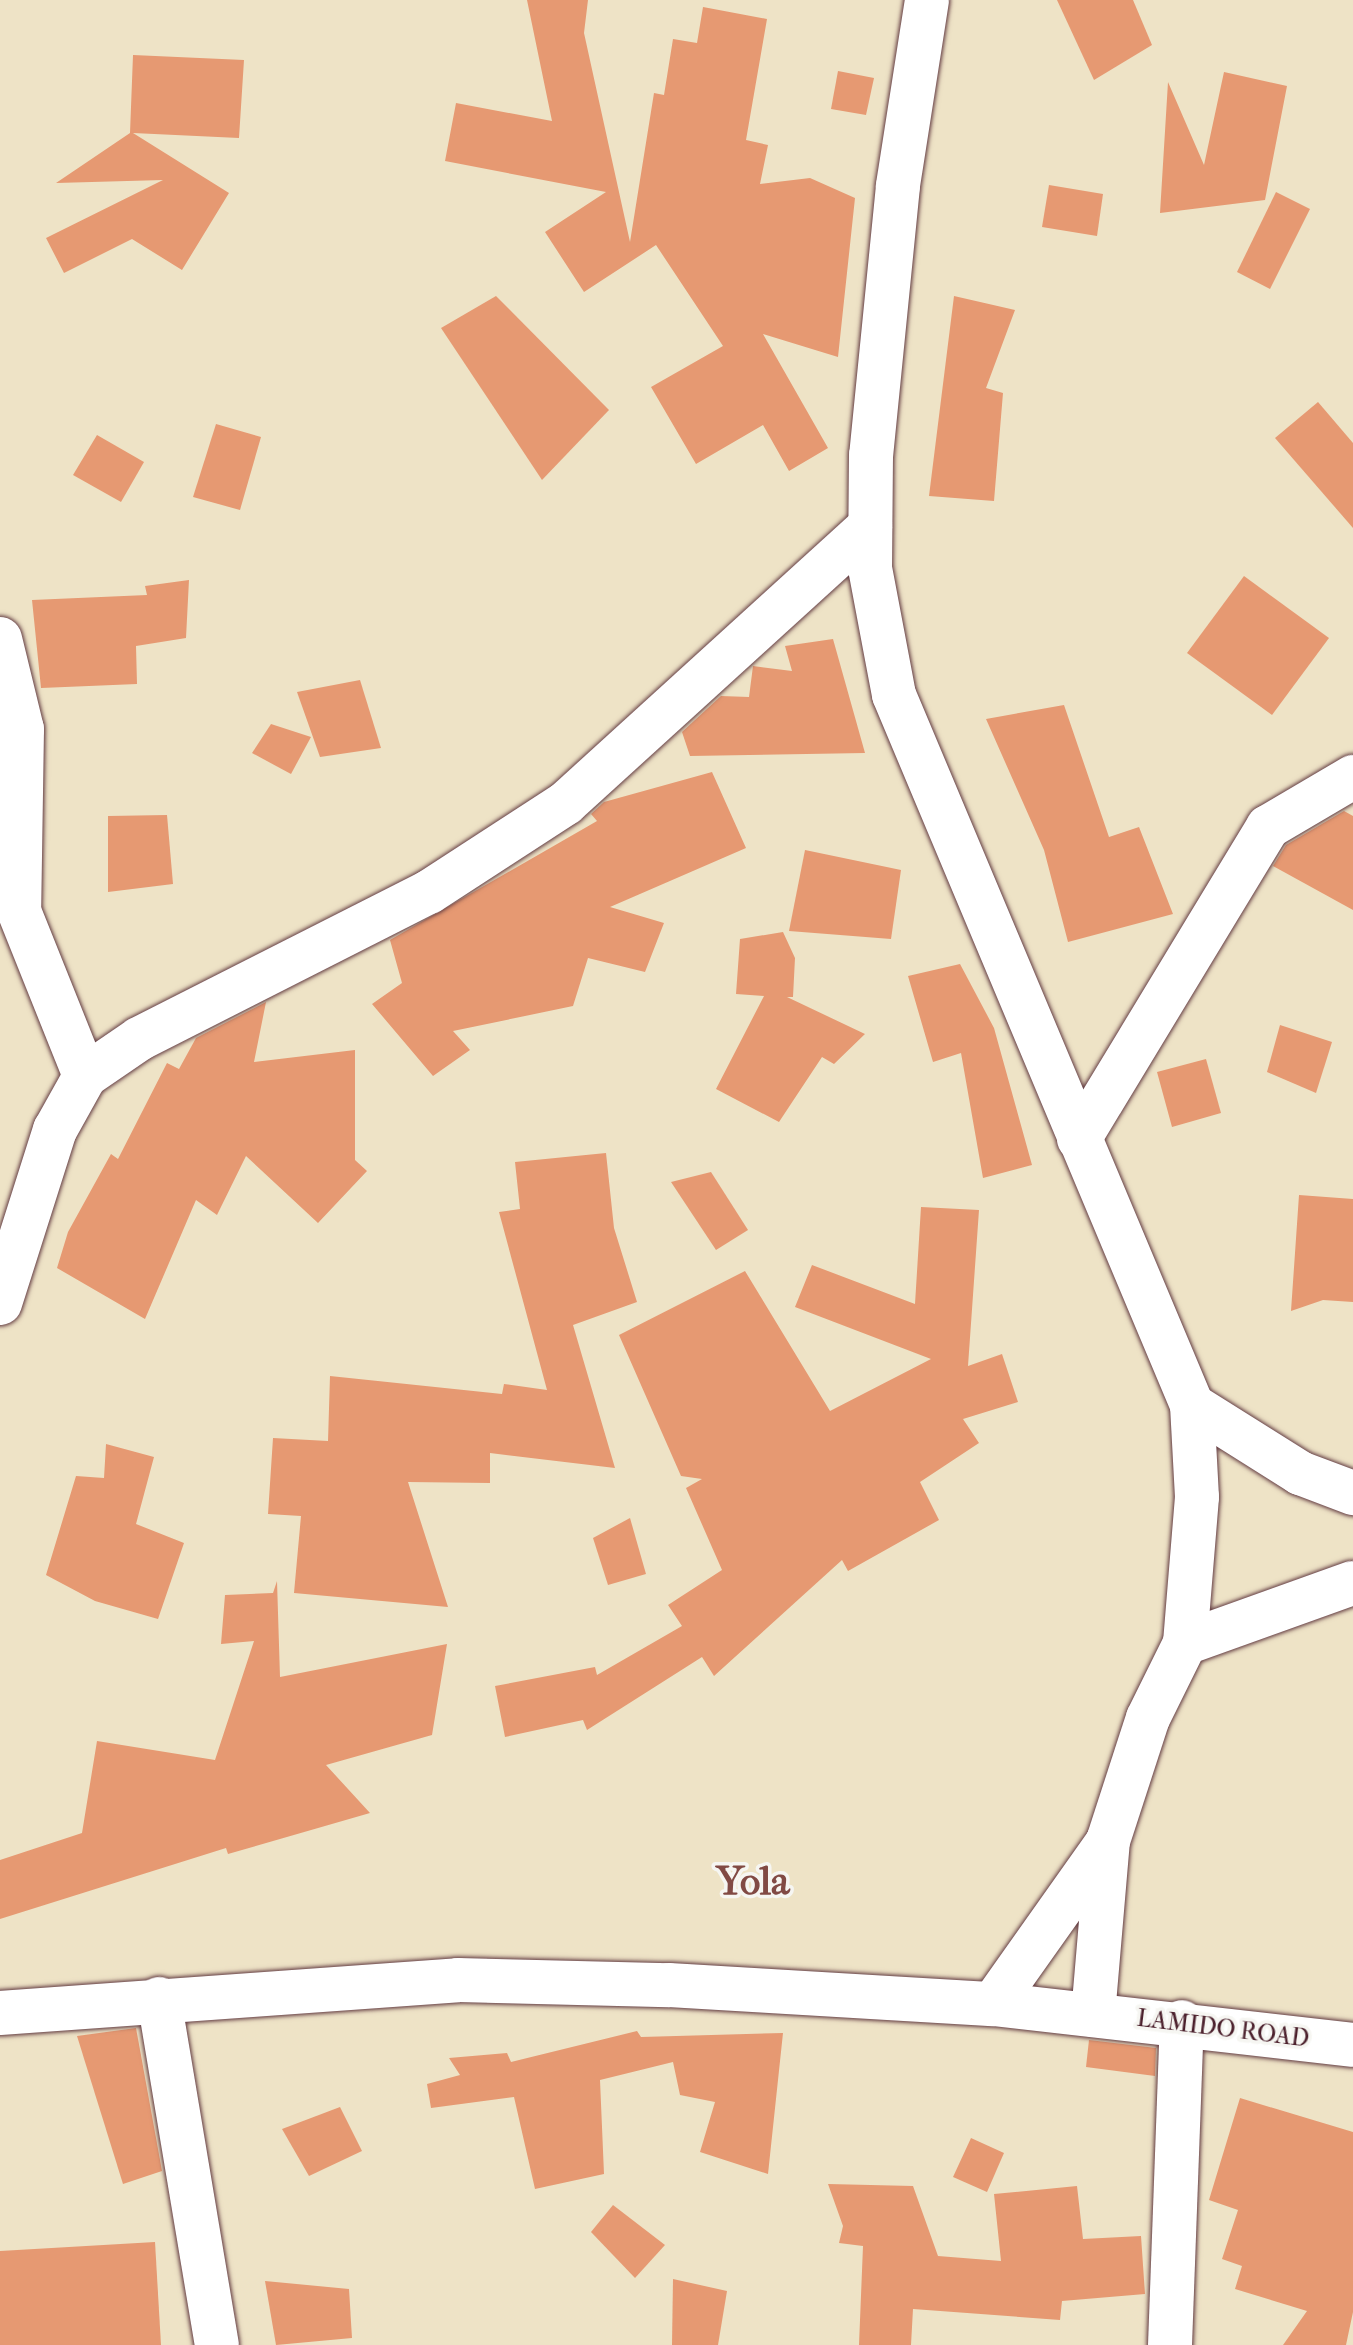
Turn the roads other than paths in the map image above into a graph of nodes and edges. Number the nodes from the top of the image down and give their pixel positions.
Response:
1 (927, 0) edge
2 (870, 526) junction
3 (0, 639) edge
4 (1353, 777) edge
5 (85, 1076) junction
6 (1079, 1139) junction
7 (0, 1303) edge
8 (1192, 1405) junction
9 (1353, 1493) edge
10 (1353, 1583) edge
11 (1185, 1643) junction
12 (1108, 1841) junction
13 (159, 1999) junction
14 (993, 2004) junction
15 (0, 2013) edge
16 (1093, 2015) junction
17 (1182, 2022) junction
18 (1353, 2045) edge
19 (217, 2345) edge
20 (1170, 2345) edge

1 - 2 street
2 - 5 street
2 - 6 street
3 - 5 street
4 - 6 street
5 - 7 street
6 - 8 street
8 - 9 street
8 - 11 street
10 - 11 street
11 - 12 street
12 - 14 street
12 - 16 street
13 - 14 street, LAMIDO ROAD
13 - 15 street, LAMIDO ROAD
13 - 19 street
14 - 16 street, LAMIDO ROAD
16 - 17 street, LAMIDO ROAD
17 - 18 street, LAMIDO ROAD
17 - 20 street

